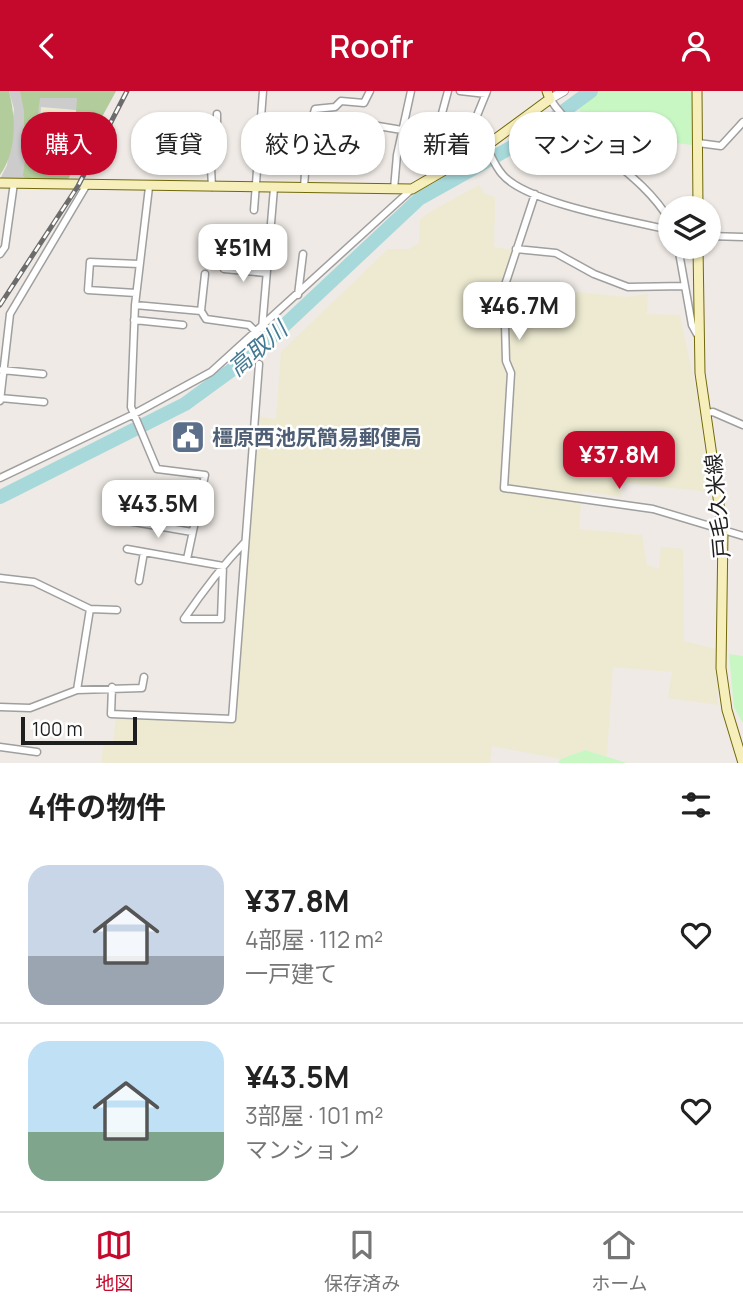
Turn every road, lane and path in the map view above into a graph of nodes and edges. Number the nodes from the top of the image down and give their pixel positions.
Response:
1 (263, 91) edge
2 (370, 91) edge
3 (411, 91) edge
4 (448, 91) edge
5 (460, 91) edge
6 (564, 91) edge
7 (697, 91) edge
8 (486, 92) edge
9 (551, 98) edge
10 (406, 112) edge
11 (442, 112) edge
12 (478, 112) edge
13 (743, 123) edge
14 (495, 141) edge
15 (698, 143) junction
16 (399, 147) edge
17 (495, 163) edge
18 (211, 175) edge
19 (437, 175) edge
20 (0, 183) edge
21 (14, 183) junction
22 (86, 186) junction
23 (149, 187) junction
24 (212, 187) junction
25 (304, 187) junction
26 (255, 188) junction
27 (274, 188) junction
28 (394, 189) junction
29 (412, 189) junction
30 (535, 194) junction
31 (698, 196) edge
32 (658, 203) edge
33 (254, 210) dead end
34 (658, 227) edge
35 (721, 236) edge
36 (234, 237) dead end
37 (743, 237) edge
38 (269, 241) junction
39 (516, 250) junction
40 (0, 254) edge
41 (303, 254) dead end
42 (680, 259) edge
43 (698, 259) edge
44 (139, 264) junction
45 (224, 268) dead end
46 (266, 273) junction
47 (205, 274) dead end
48 (685, 286) junction
49 (136, 293) junction
50 (298, 295) junction
51 (135, 305) junction
52 (201, 311) junction
53 (134, 320) junction
54 (183, 324) dead end
55 (260, 331) junction
56 (697, 334) junction
57 (259, 364) dead end
58 (2, 370) junction
59 (43, 374) dead end
60 (0, 400) edge
61 (44, 402) dead end
62 (706, 413) junction
63 (132, 417) junction
64 (743, 425) edge
65 (0, 478) edge
66 (160, 495) dead end
67 (198, 503) junction
68 (128, 521) dead end
69 (192, 532) junction
70 (723, 532) junction
71 (743, 536) edge
72 (245, 542) junction
73 (127, 549) dead end
74 (145, 552) junction
75 (187, 559) junction
76 (223, 566) junction
77 (0, 577) edge
78 (139, 581) dead end
79 (90, 609) junction
80 (117, 610) dead end
81 (144, 677) dead end
82 (112, 687) junction
83 (77, 690) junction
84 (0, 707) edge
85 (0, 747) edge
86 (37, 752) dead end
87 (743, 763) edge

1 - 26 street
2 - 25 street
3 - 10 street
4 - 11 street
5 - 8 street
6 - 9 street
7 - 15 main road
8 - 12 street
9 - 14 main road
9 - 32 street
13 - 15 street
15 - 31 main road
16 - 28 street
17 - 30 street
18 - 24 street
19 - 29 main road
20 - 21 main road
21 - 22 main road
21 - 40 street
22 - 23 main road
22 - 58 street
23 - 24 main road
23 - 44 street
24 - 26 main road
25 - 27 main road
25 - 28 main road
26 - 27 main road
26 - 33 street
27 - 38 street
28 - 29 main road
29 - 50 street
30 - 34 street
30 - 39 street
35 - 37 street
36 - 38 street
38 - 46 street
39 - 48 street
39 - 70 street
41 - 50 street
42 - 48 street
43 - 56 main road, 戸毛久米線
44 - 49 street
44 - 49 street
45 - 46 street
46 - 55 street
47 - 52 street
48 - 56 street
49 - 51 street
50 - 55 street
51 - 52 street
51 - 53 street
52 - 55 street
53 - 54 street
53 - 63 street
55 - 63 street
56 - 62 main road, 戸毛久米線
57 - 72 street
58 - 59 street
58 - 60 street
60 - 61 street
62 - 64 street
62 - 70 main road, 戸毛久米線
63 - 65 street
63 - 67 street
66 - 67 street
67 - 69 street
68 - 69 street
69 - 75 street
70 - 71 street
70 - 87 main road, 戸毛久米線
72 - 76 street
72 - 82 street
73 - 74 street
74 - 75 street
74 - 78 street
75 - 76 street
76 - 76 street
77 - 79 street
79 - 80 street
79 - 83 street
81 - 82 street
82 - 83 street
83 - 84 street
85 - 86 street

